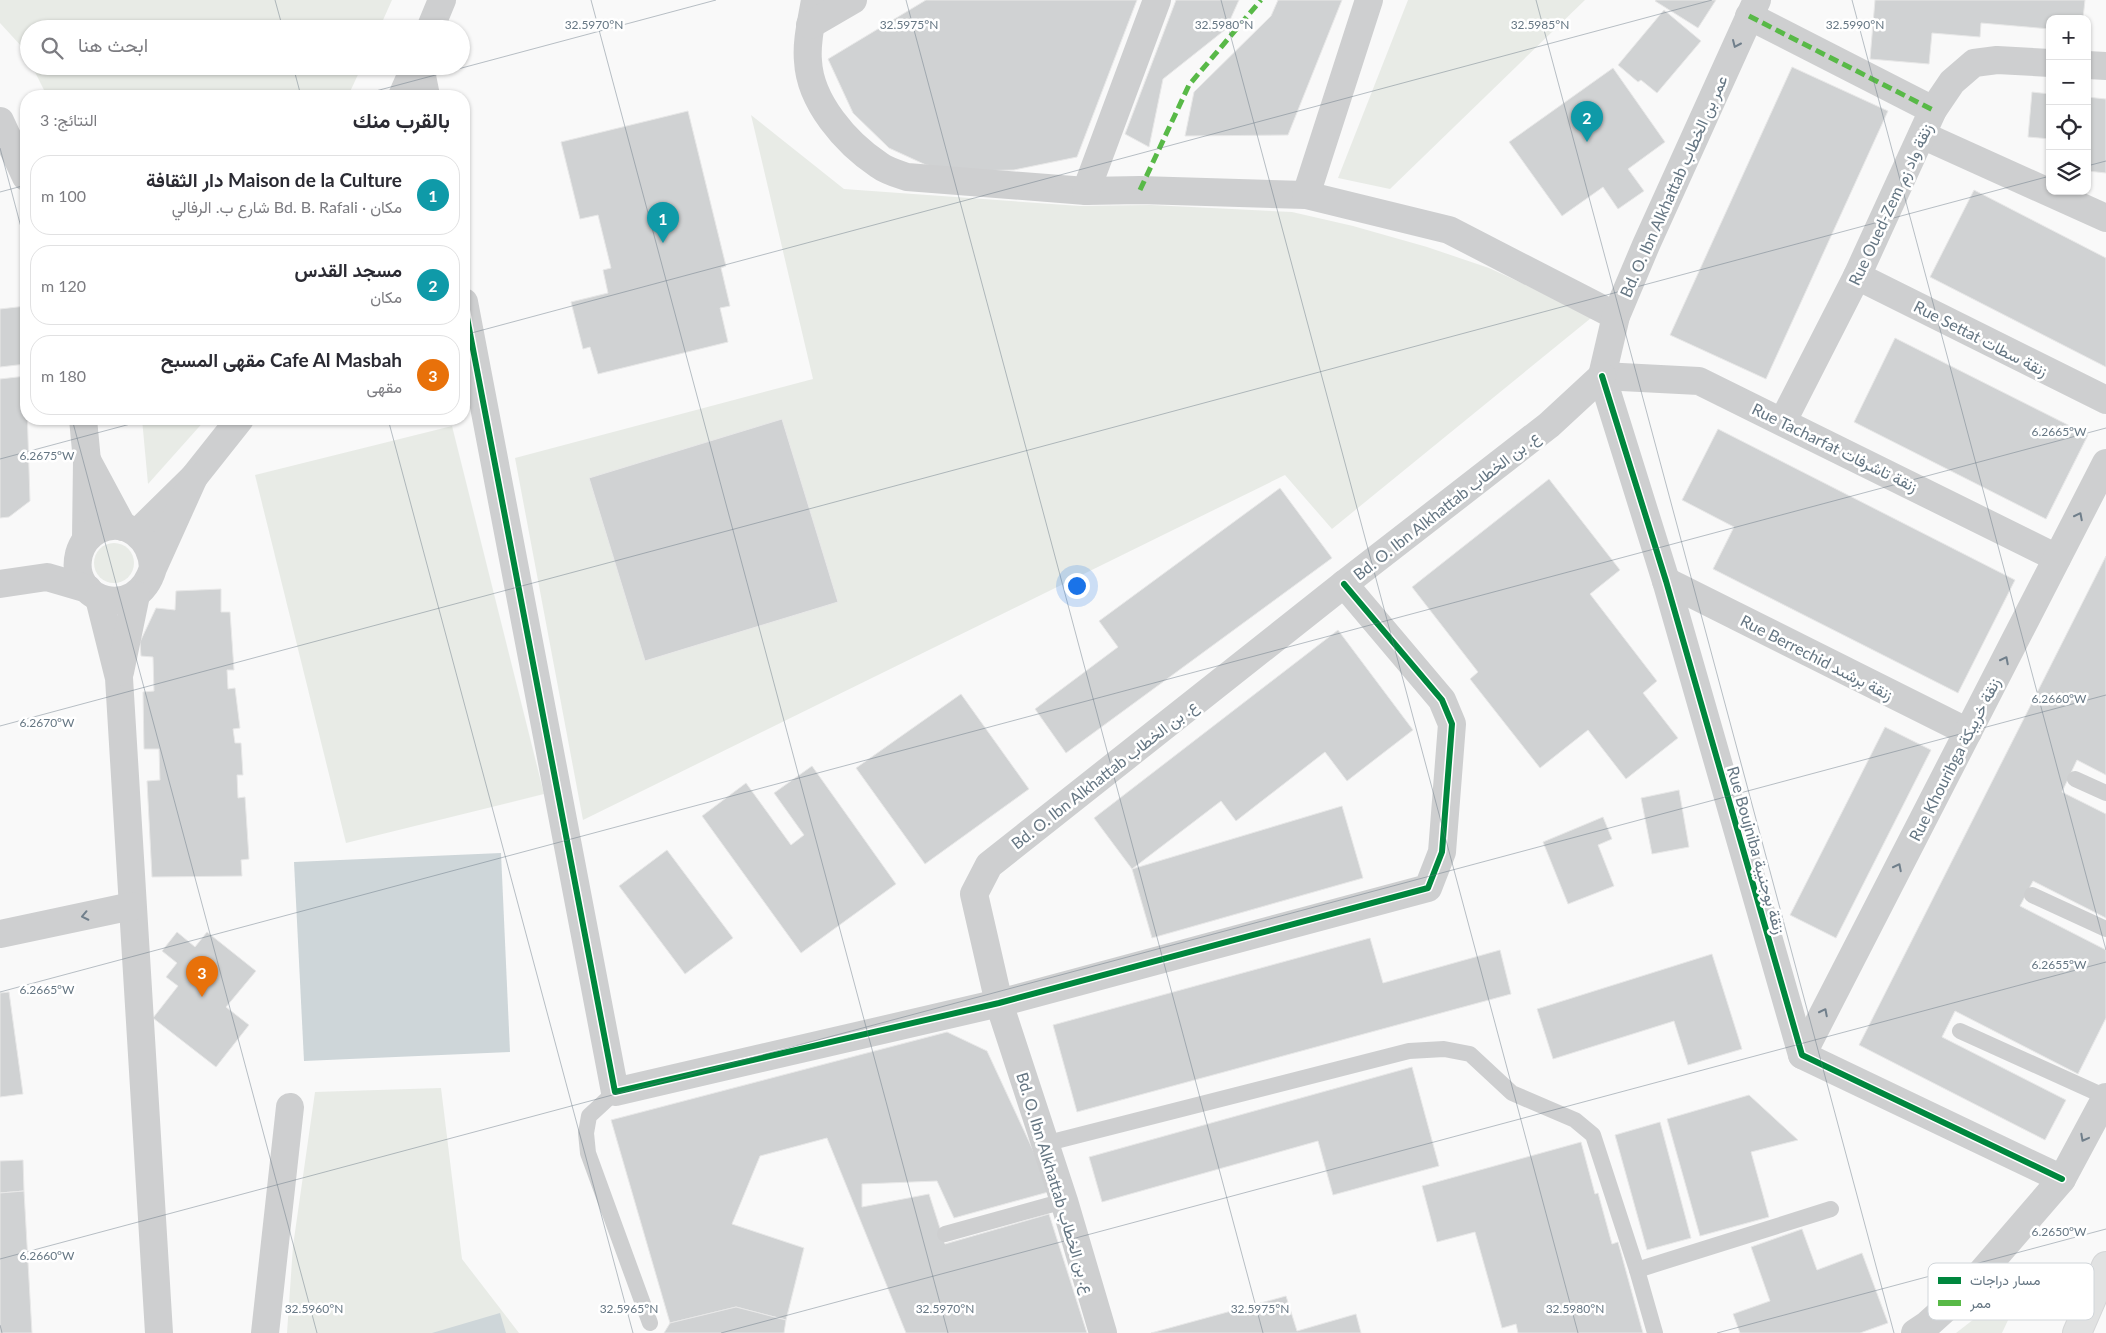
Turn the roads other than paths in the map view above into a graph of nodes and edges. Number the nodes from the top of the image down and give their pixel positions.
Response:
1 (442, 0) edge
2 (853, 0) edge
3 (1157, 0) edge
4 (1369, 0) edge
5 (1753, 8) edge
6 (813, 12) edge
7 (434, 20) edge
8 (2046, 63) edge
9 (2091, 65) edge
10 (2106, 66) edge
11 (411, 75) edge
12 (422, 75) edge
13 (405, 90) edge
14 (425, 90) edge
15 (1934, 110) junction
16 (0, 121) edge
17 (1922, 135) junction
18 (20, 164) edge
19 (1086, 191) junction
20 (1306, 195) junction
21 (2106, 218) edge
22 (1857, 276) junction
23 (1616, 316) junction
24 (470, 333) edge
25 (1602, 376) junction
26 (2106, 400) edge
27 (1783, 421) junction
28 (84, 425) edge
29 (235, 425) edge
30 (87, 461) junction
31 (2106, 464) edge
32 (194, 477) junction
33 (130, 530) junction
34 (83, 545) junction
35 (2057, 558) junction
36 (153, 568) junction
37 (47, 576) junction
38 (1666, 581) junction
39 (0, 584) edge
40 (1344, 584) junction
41 (93, 594) junction
42 (136, 595) junction
43 (119, 678) junction
44 (1968, 732) junction
45 (2075, 779) dead end
46 (2106, 793) edge
47 (2032, 895) dead end
48 (132, 906) junction
49 (2106, 929) edge
50 (0, 934) edge
51 (1000, 1003) junction
52 (1960, 1032) dead end
53 (1802, 1055) junction
54 (615, 1092) junction
55 (2106, 1097) edge
56 (290, 1107) dead end
57 (1044, 1144) junction
58 (2062, 1179) junction
59 (1064, 1201) junction
60 (1831, 1209) dead end
61 (945, 1234) dead end
62 (1990, 1263) edge
63 (2106, 1266) edge
64 (1637, 1270) junction
65 (2094, 1294) edge
66 (1933, 1320) edge
67 (2083, 1320) edge
68 (650, 1323) dead end
69 (159, 1333) edge
70 (265, 1333) edge
71 (1103, 1333) edge
72 (1655, 1333) edge
73 (1915, 1333) edge
74 (2077, 1333) edge

1 - 7 street
2 - 6 street
3 - 19 street
4 - 20 street
5 - 15 street
5 -> 23 street, Bd. O. Ibn Alkhattab عمر بن الخطاب
6 - 19 street
8 - 15 street, Rue Oued-Zem زنقة واد زم
9 - 10 street
11 - 13 street
12 - 14 street
15 - 17 street, Rue Oued-Zem زنقة واد زم
16 - 18 street
17 - 21 street
17 - 22 street, Rue Oued-Zem زنقة واد زم
19 - 20 street
20 - 23 street
22 - 26 street, Rue Settat زنقة سطات
22 - 27 street, Rue Oued-Zem زنقة واد زم
23 - 25 street, Bd. O. Ibn Alkhattab عمر بن الخطاب
24 - 54 street
25 - 27 street, Rue Tacharfat زنقة تاشرفات
25 - 38 street, Rue Boujniba زنقة بوجنيبة
25 - 40 street, Bd. O. Ibn Alkhattab ع. بن الخطاب
27 - 35 street, Rue Tacharfat زنقة تاشرفات
28 - 30 street
29 - 32 street
30 - 33 street
30 - 34 street
35 -> 31 street, Rue Khouribga زنقة خريبكة
32 - 33 street
32 - 36 street
33 - 34 street
33 - 36 street
34 - 37 street
34 - 41 street
44 -> 35 street, Rue Khouribga زنقة خريبكة
36 - 42 street
37 - 39 street
37 - 41 street
38 - 44 street, Rue Berrechid زنقة برشىد
38 - 53 street, Rue Boujniba زنقة بوجنيبة
40 - 51 street, Bd. O. Ibn Alkhattab ع. بن الخطاب
40 - 51 street
41 - 42 street
41 - 43 street
42 - 43 street
43 - 48 street
53 -> 44 street, Rue Khouribga زنقة خريبكة
45 - 46 lane
47 - 49 lane
48 -> 50 street
48 - 69 street
51 - 54 street
51 - 57 street, Bd. O. Ibn Alkhattab ع. بن الخطاب
52 - 55 lane
53 - 58 street
54 - 68 lane
55 -> 58 street
56 - 70 street
57 - 59 street, Bd. O. Ibn Alkhattab ع. بن الخطاب
57 - 64 lane
58 - 62 street
59 - 61 lane
59 - 71 street, Bd. O. Ibn Alkhattab ع. بن الخطاب
60 - 64 lane
63 - 65 main road
64 - 72 lane
66 - 73 street
67 - 74 main road

